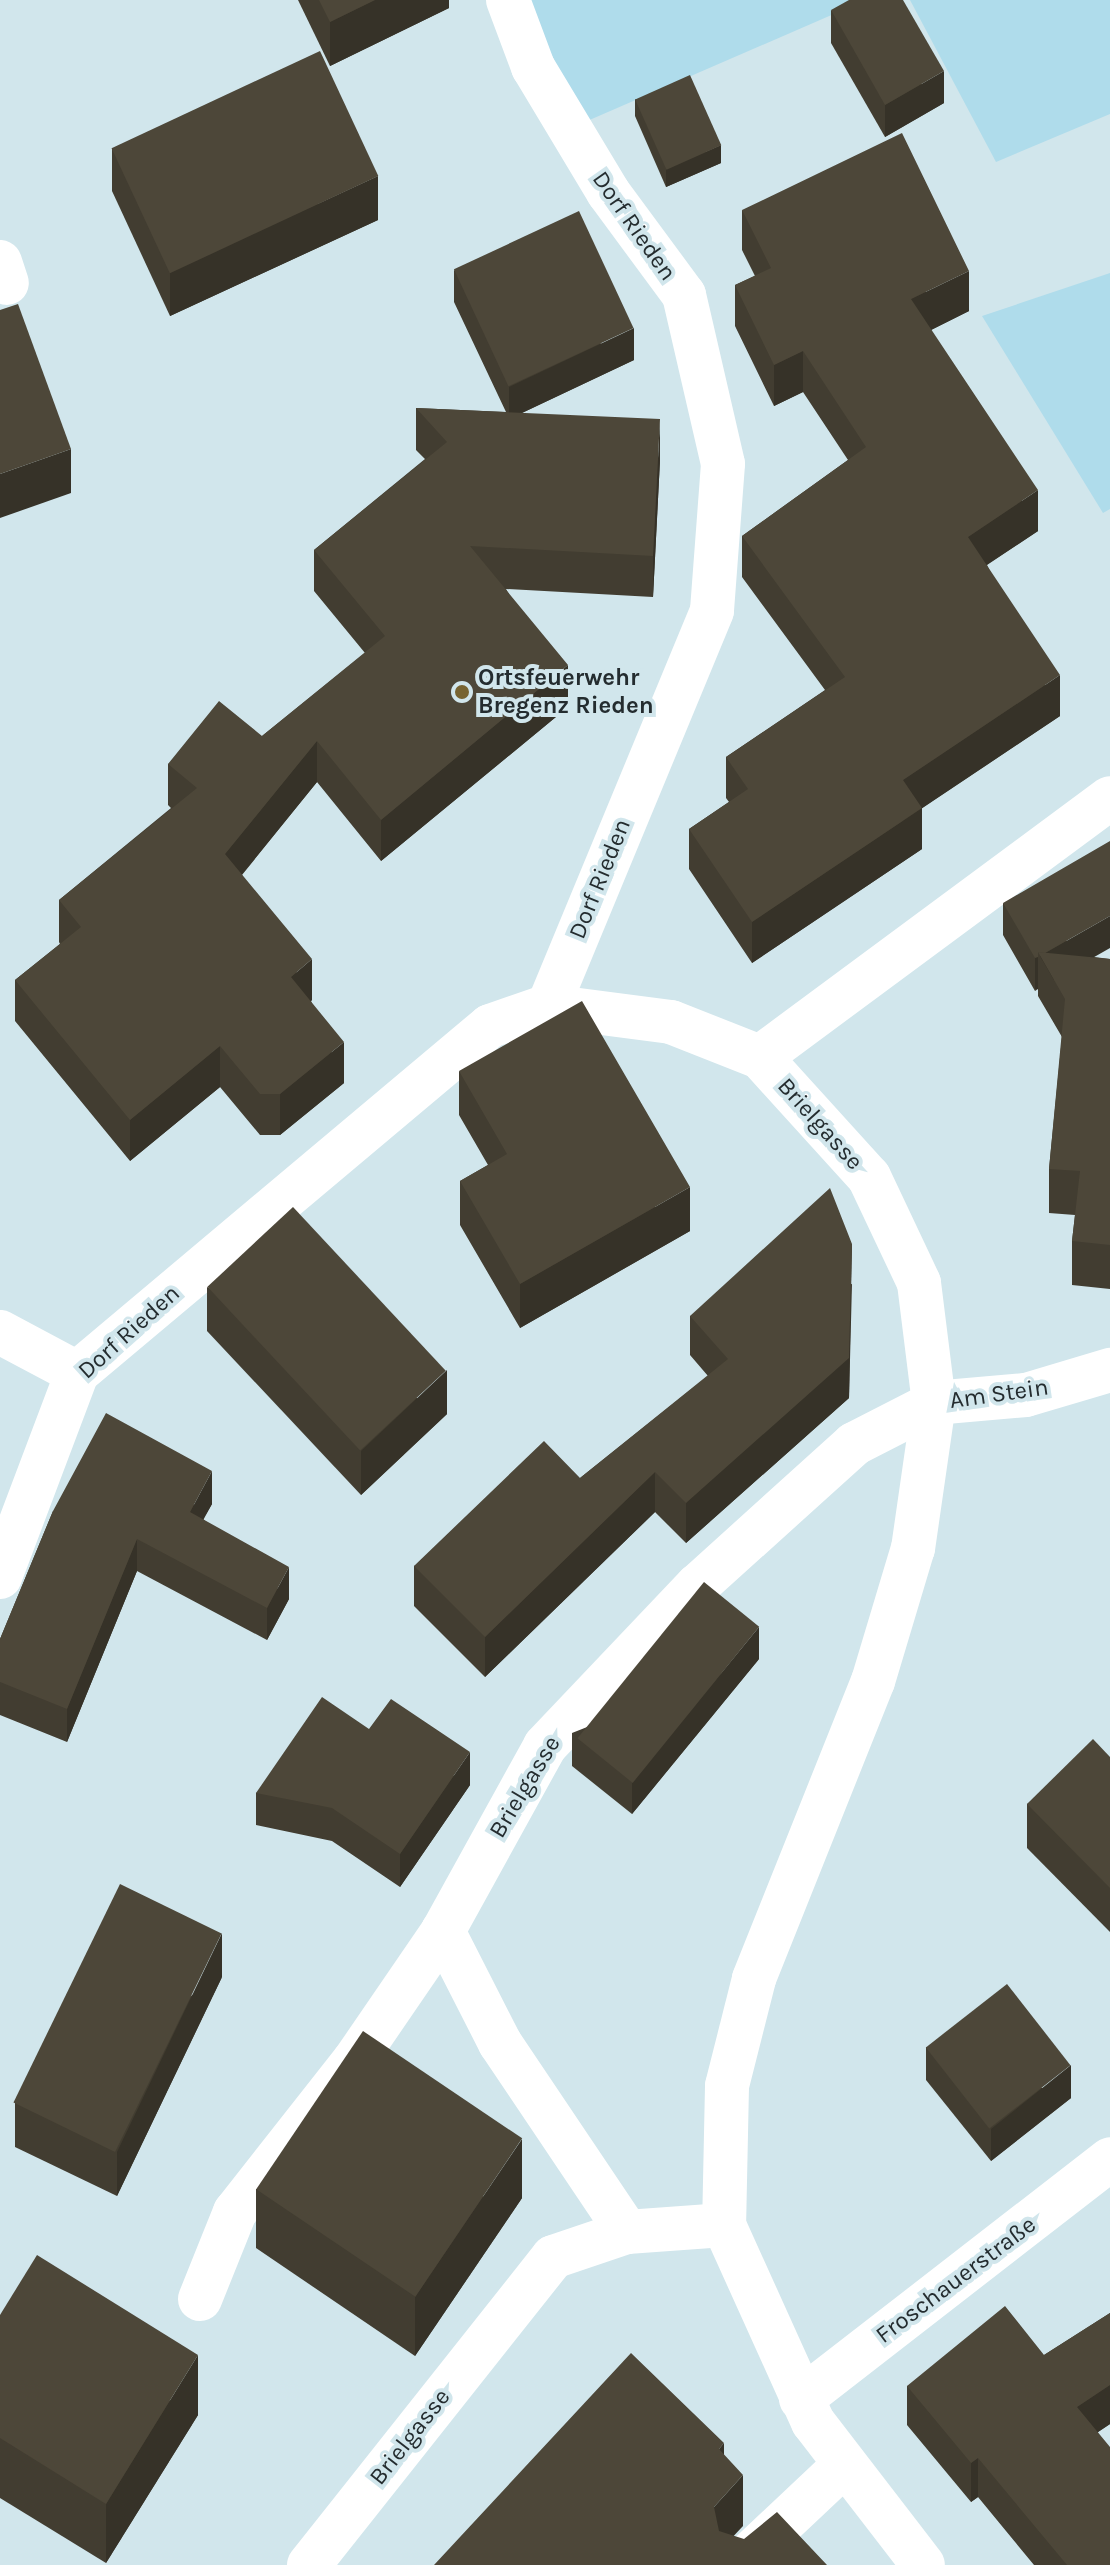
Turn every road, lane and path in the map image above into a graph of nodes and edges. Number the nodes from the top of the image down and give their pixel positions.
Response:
1 (508, 0) edge
2 (1110, 798) edge
3 (548, 1006) junction
4 (760, 1057) junction
5 (0, 1332) edge
6 (1110, 1370) edge
7 (77, 1373) junction
8 (934, 1403) junction
9 (0, 1577) edge
10 (443, 1931) junction
11 (1110, 2159) edge
12 (724, 2225) junction
13 (627, 2232) junction
14 (200, 2299) dead end
15 (801, 2399) junction
16 (845, 2464) junction
17 (309, 2565) edge
18 (738, 2565) edge
19 (923, 2565) edge

1 - 3 street, Dorf Rieden
2 - 4 street
3 - 4 street, Brielgasse
3 - 7 street, Dorf Rieden
4 - 8 street, Brielgasse
5 - 7 street
6 - 8 street, Am Stein
7 - 9 street, Dorf Rieden
8 - 10 street, Brielgasse
8 - 12 street, Brielgasse
10 - 13 street
10 - 14 street, Brielgasse
11 - 15 street, Froschauerstraße
12 - 13 street, Brielgasse
12 - 15 street, Brielgasse
13 - 17 street, Brielgasse
15 - 16 street, Brielgasse
16 - 18 street
16 - 19 street, Brielgasse

